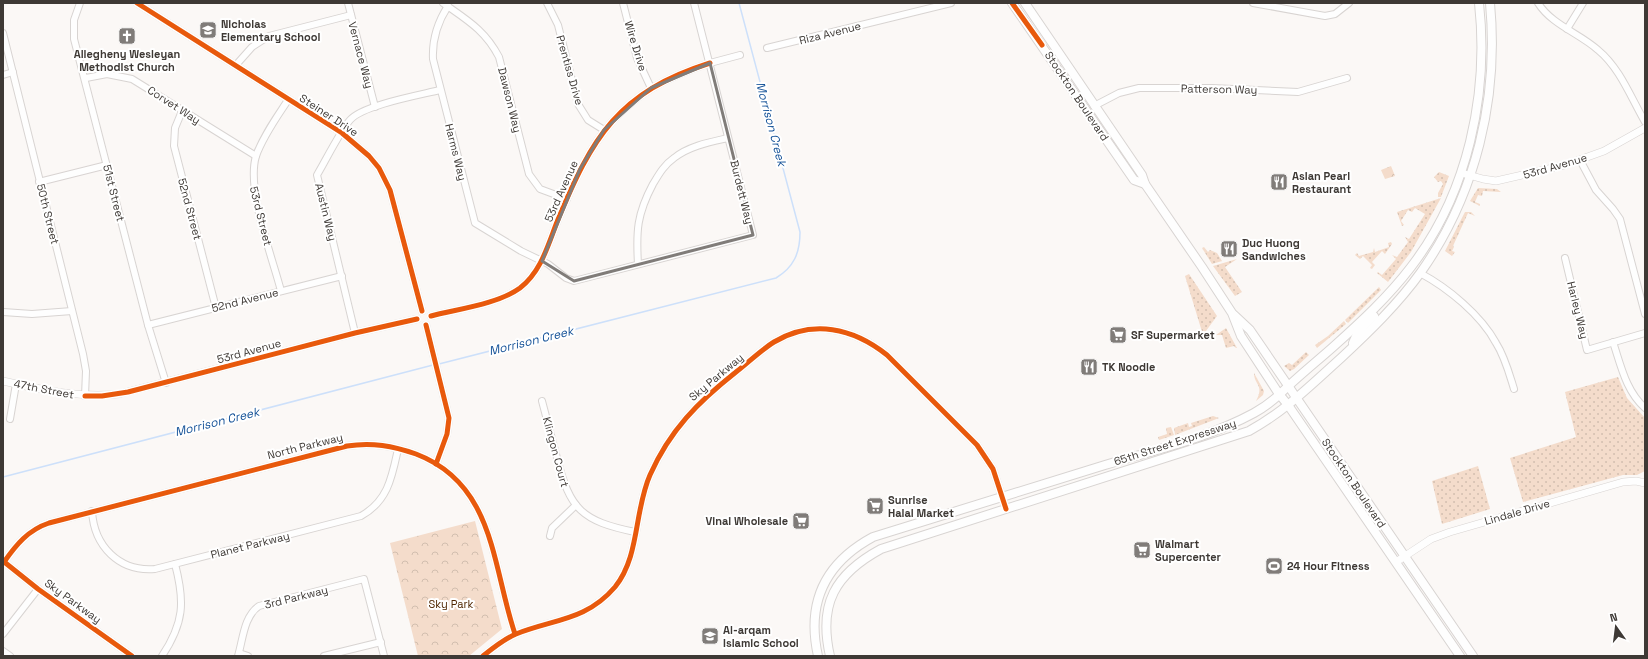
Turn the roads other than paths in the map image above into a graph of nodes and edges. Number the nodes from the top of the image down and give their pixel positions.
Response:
1 (80, 3) edge
2 (137, 3) edge
3 (348, 3) edge
4 (547, 3) edge
5 (623, 3) edge
6 (694, 3) edge
7 (950, 3) edge
8 (1012, 3) edge
9 (1025, 3) edge
10 (1253, 3) edge
11 (1349, 3) edge
12 (1480, 3) edge
13 (1490, 3) edge
14 (1538, 3) edge
15 (1583, 3) edge
16 (445, 5) edge
17 (351, 15) junction
18 (1567, 29) junction
19 (3, 33) edge
20 (767, 48) dead end
21 (740, 55) dead end
22 (710, 63) junction
23 (236, 65) junction
24 (1059, 69) junction
25 (13, 72) junction
26 (3, 75) edge
27 (86, 78) junction
28 (1347, 78) dead end
29 (651, 88) junction
30 (440, 90) junction
31 (288, 100) junction
32 (1094, 106) junction
33 (375, 107) junction
34 (182, 111) junction
35 (1645, 122) edge
36 (1645, 128) edge
37 (604, 130) junction
38 (342, 134) junction
39 (728, 138) junction
40 (256, 156) junction
41 (1580, 160) junction
42 (107, 165) junction
43 (1460, 172) junction
44 (1470, 176) junction
45 (40, 182) junction
46 (1145, 184) junction
47 (567, 199) junction
48 (1433, 232) junction
49 (1565, 258) dead end
50 (542, 261) junction
51 (638, 264) junction
52 (1420, 273) junction
53 (342, 276) junction
54 (1392, 290) junction
55 (281, 291) junction
56 (216, 308) junction
57 (72, 311) junction
58 (422, 311) junction
59 (3, 312) edge
60 (1232, 313) junction
61 (1645, 314) edge
62 (431, 316) junction
63 (417, 319) junction
64 (426, 324) junction
65 (148, 325) junction
66 (355, 333) junction
67 (1645, 333) edge
68 (1613, 342) junction
69 (1352, 348) junction
70 (3, 381) edge
71 (166, 383) junction
72 (16, 384) junction
73 (1289, 387) junction
74 (1514, 389) dead end
75 (1279, 394) junction
76 (85, 396) junction
77 (1297, 398) junction
78 (542, 401) dead end
79 (1288, 405) junction
80 (1645, 408) edge
81 (10, 419) dead end
82 (1200, 435) junction
83 (398, 449) junction
84 (1149, 452) junction
85 (1160, 460) junction
86 (436, 464) junction
87 (1111, 476) junction
88 (1645, 483) edge
89 (1002, 497) junction
90 (576, 505) junction
91 (1006, 509) junction
92 (92, 511) junction
93 (635, 532) junction
94 (550, 536) dead end
95 (1404, 556) junction
96 (3, 562) edge
97 (1396, 562) junction
98 (175, 564) junction
99 (38, 588) junction
100 (3, 634) edge
101 (515, 634) junction
102 (381, 642) junction
103 (3, 651) edge
104 (238, 655) edge
105 (10, 656) edge
106 (132, 656) edge
107 (162, 656) edge
108 (248, 656) edge
109 (324, 656) edge
110 (384, 656) edge
111 (483, 656) edge
112 (818, 656) edge
113 (830, 656) edge
114 (1460, 656) edge
115 (1473, 656) edge

1 - 27 street, 51st Street
2 - 23 street, Steiner Drive
3 - 17 street, Vernace Way
4 - 37 street, Prentiss Drive
5 - 29 street, Wire Drive
6 - 22 street, Burdett Way
7 - 20 street, Riza Avenue
8 - 24 main road, Stockton Boulevard
9 - 32 main road, Stockton Boulevard
10 - 11 street
12 - 43 main road, 65th Street Expressway
13 - 44 main road, 65th Street Expressway
14 - 18 street
15 - 18 street
16 - 30 street, Harms Way
16 - 47 street, Dawson Way
17 - 23 street
17 - 33 street, Vernace Way
18 - 35 street
19 - 25 street, 50th Street
21 - 22 street
22 - 29 street, 53rd Avenue
22 - 39 street, Burdett Way
23 - 31 street, Steiner Drive
24 - 32 main road
24 - 46 main road, Stockton Boulevard
25 - 26 street
25 - 45 street, 50th Street
27 - 34 street, Corvet Way
27 - 42 street, 51st Street
28 - 32 street, Patterson Way
29 - 37 street, 53rd Avenue
30 - 33 street, Austin Way
30 - 50 street, Harms Way
31 - 38 street, Steiner Drive
31 - 40 street, 53rd Street
32 - 46 main road, Stockton Boulevard
33 - 38 street, Austin Way
34 - 40 street, Corvet Way
34 - 56 street, 52nd Street
36 - 41 street, 53rd Avenue
37 - 47 street, 53rd Avenue
38 - 53 street, Austin Way
38 - 58 street, Steiner Drive
39 - 51 street
39 - 51 street, Burdett Way
40 - 55 street, 53rd Street
41 - 44 street, 53rd Avenue
41 - 61 street
42 - 45 street
42 - 65 street, 51st Street
43 - 44 street, 53rd Avenue
43 - 48 main road, 65th Street Expressway
44 - 52 main road, 65th Street Expressway
45 - 57 street, 50th Street
46 - 60 main road, Stockton Boulevard
47 - 50 street, 53rd Avenue
48 - 52 main road
48 - 54 main road, 65th Street Expressway
49 - 68 street, Harley Way
50 - 51 street, Burdett Way
50 - 62 street, 53rd Avenue
52 - 69 main road, 65th Street Expressway
52 - 74 street
53 - 55 street, 52nd Avenue
53 - 66 street, Austin Way
54 - 69 main road
54 - 73 main road, 65th Street Expressway
55 - 56 street, 52nd Avenue
56 - 65 street, 52nd Avenue
57 - 59 street
57 - 76 street, 50th Street
58 - 62 street
58 - 63 street
60 - 73 main road, Stockton Boulevard
60 - 75 main road, Stockton Boulevard
62 - 64 street
63 - 64 street
63 - 66 street, 53rd Avenue
64 - 86 street
65 - 71 street, 51st Street
66 - 71 street, 53rd Avenue
67 - 68 street, Harley Way
68 - 80 street
69 - 77 main road, 65th Street Expressway
70 - 72 street, 47th Street
71 - 76 street, 53rd Avenue
72 - 76 street, 47th Street
72 - 81 street
73 - 75 main road, 65th Street Expressway
73 - 77 main road, Stockton Boulevard
75 - 79 main road, Stockton Boulevard
75 - 82 main road, 65th Street Expressway
77 - 79 main road, 65th Street Expressway
77 - 95 main road, Stockton Boulevard
78 - 90 street, Klingon Court
79 - 85 main road, 65th Street Expressway
79 - 97 main road, Stockton Boulevard
82 - 84 main road, 65th Street Expressway
82 - 85 main road
83 - 86 street, North Parkway
83 - 92 street, North Parkway
83 - 98 street, Planet Parkway
84 - 87 main road
84 - 89 main road, 65th Street Expressway
85 - 87 main road, 65th Street Expressway
86 - 101 street, North Parkway
87 - 91 main road, 65th Street Expressway
88 - 95 street, Lindale Drive
89 - 91 street, Sky Parkway
89 - 93 street, Sky Parkway
89 - 112 main road, 65th Street Expressway
90 - 93 street, Klingon Court
90 - 94 street
91 - 113 main road, 65th Street Expressway
92 - 96 street, North Parkway
92 - 98 street, Planet Parkway
93 - 101 street, Sky Parkway
95 - 97 street, Lindale Drive
95 - 115 main road, Stockton Boulevard
96 - 99 street, Sky Parkway
97 - 114 main road, Stockton Boulevard
98 - 107 street
99 - 100 street
99 - 106 street, Sky Parkway
101 - 111 street, Sky Parkway
102 - 104 street, 3rd Parkway
102 - 109 street
102 - 110 street
103 - 105 street
104 - 108 street

